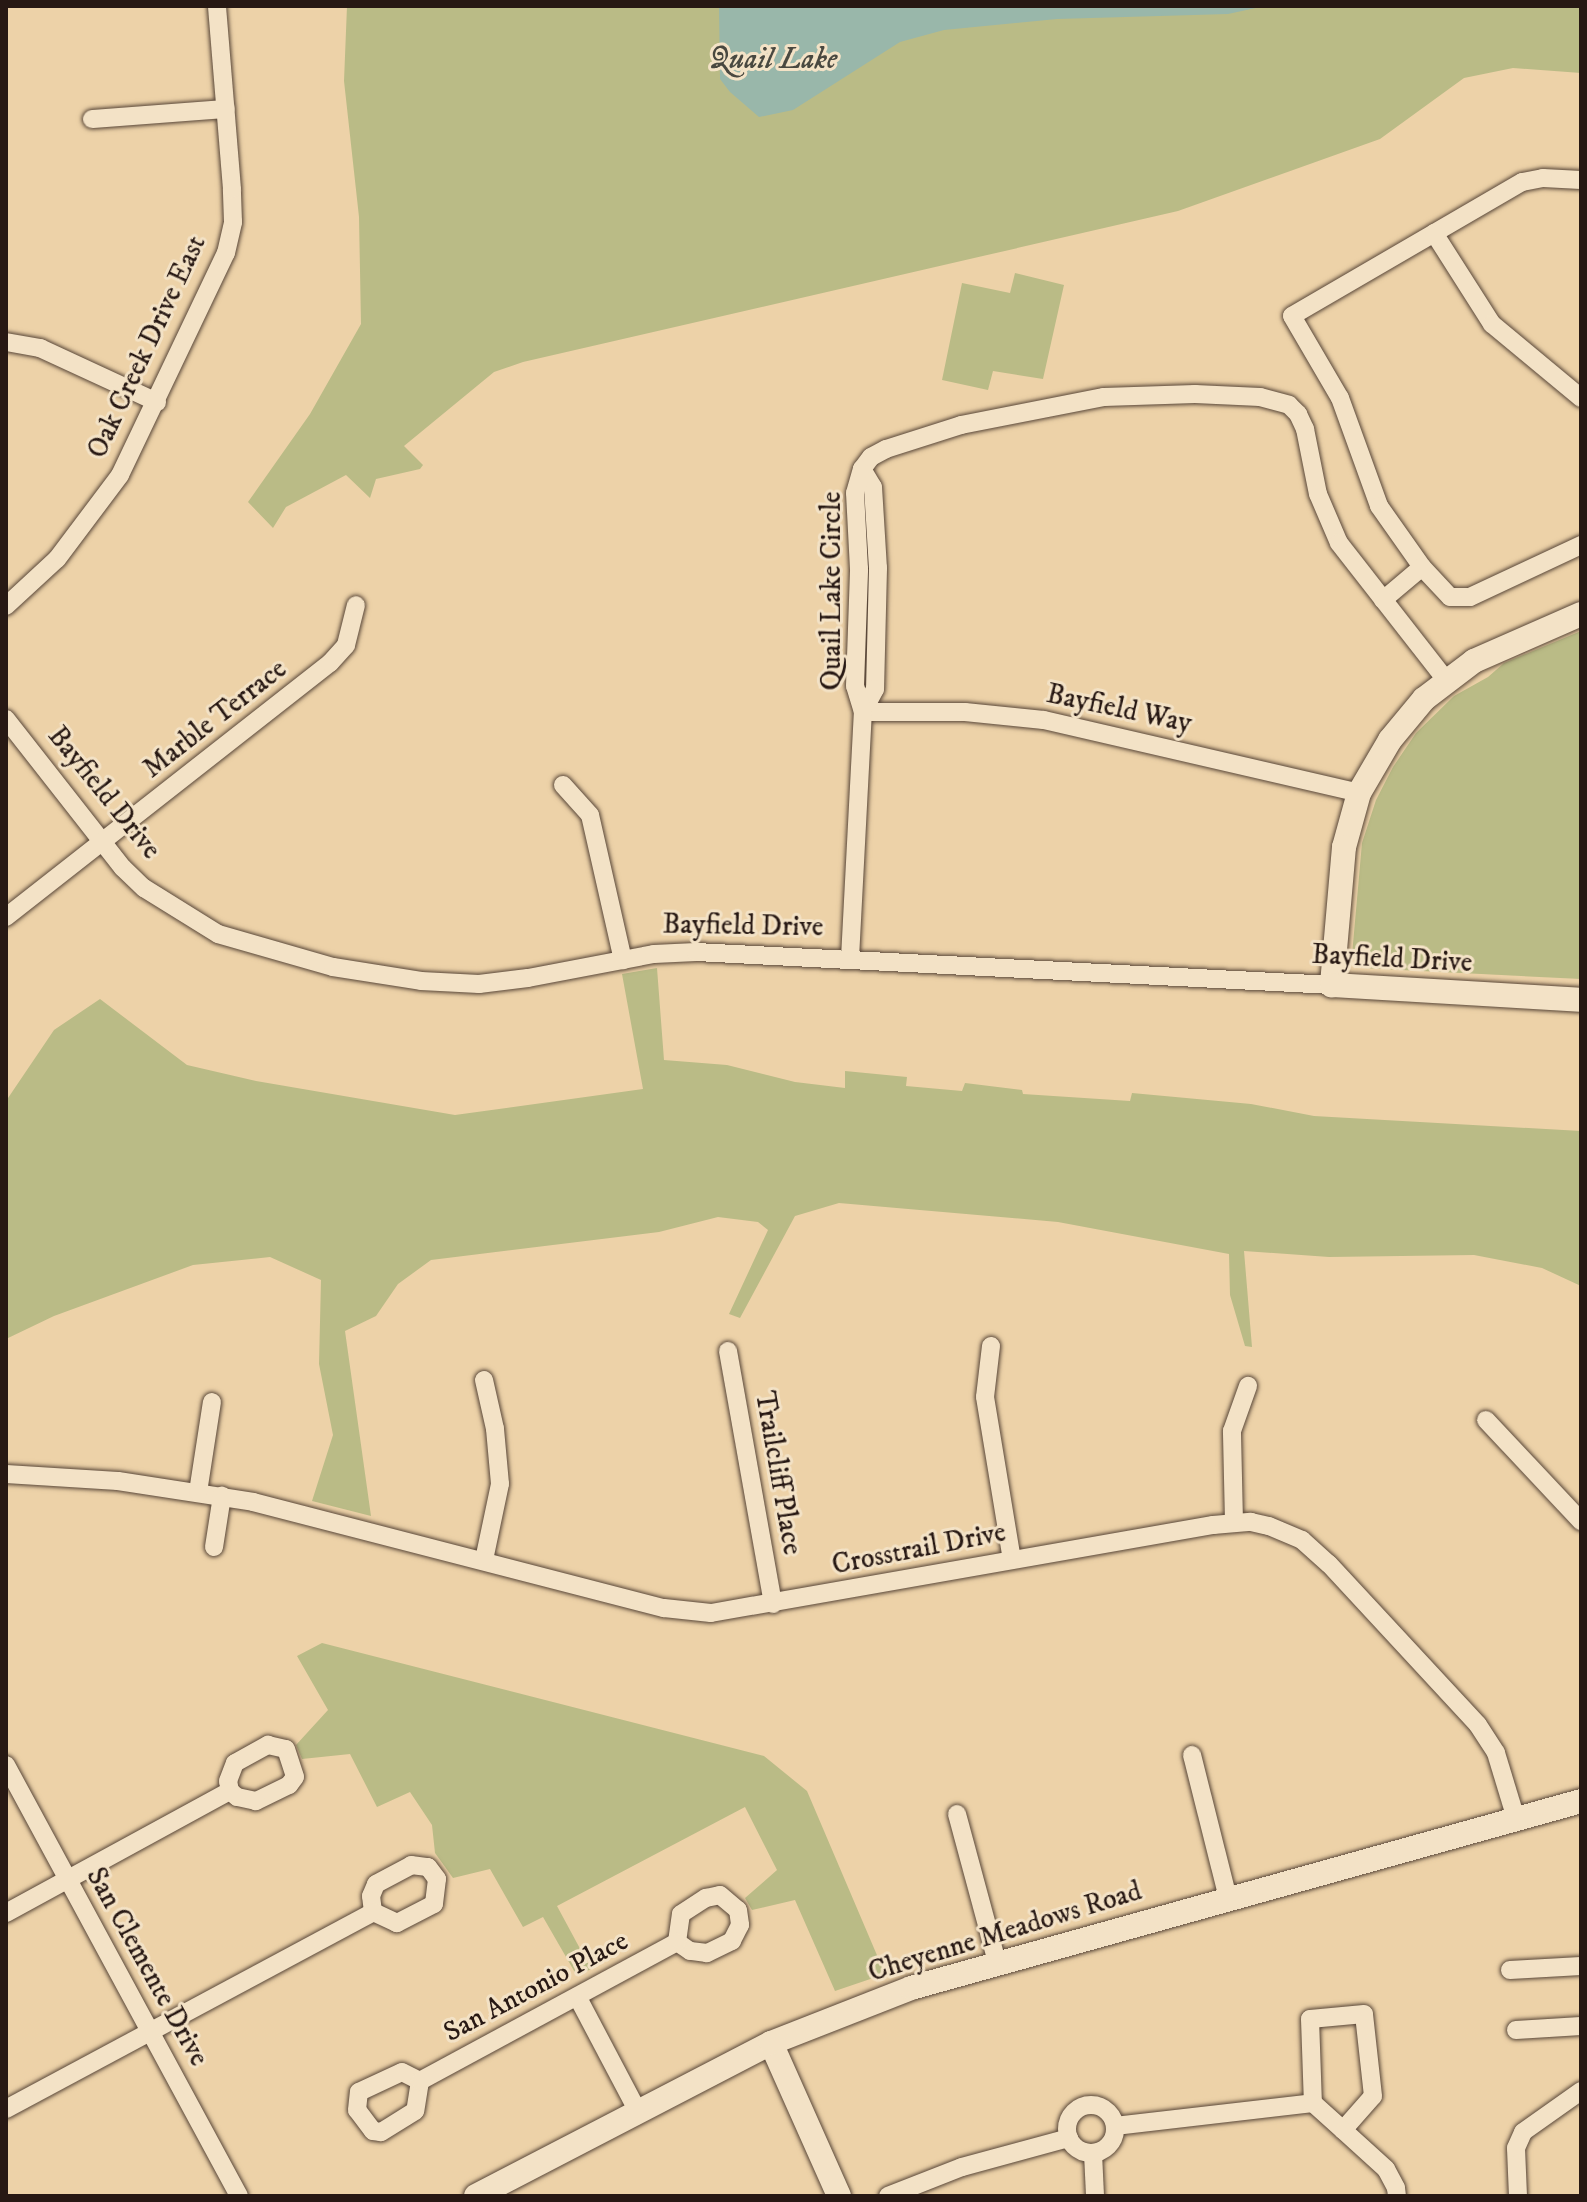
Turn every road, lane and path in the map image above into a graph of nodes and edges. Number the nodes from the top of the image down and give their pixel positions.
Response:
1 (217, 6) edge
2 (226, 109) junction
3 (92, 119) dead end
4 (1581, 180) edge
5 (1434, 233) junction
6 (6, 342) edge
7 (1581, 398) edge
8 (157, 402) junction
9 (853, 448) dead end
10 (864, 466) junction
11 (1581, 545) edge
12 (1422, 567) junction
13 (1383, 600) junction
14 (356, 605) dead end
15 (6, 606) edge
16 (1581, 614) edge
17 (1446, 680) junction
18 (863, 712) junction
19 (6, 719) edge
20 (563, 785) dead end
21 (1359, 793) junction
22 (103, 843) junction
23 (6, 917) edge
24 (850, 958) junction
25 (623, 960) junction
26 (1332, 985) junction
27 (1581, 1000) edge
28 (991, 1346) dead end
29 (728, 1351) dead end
30 (484, 1380) dead end
31 (1248, 1386) dead end
32 (212, 1402) dead end
33 (1486, 1420) dead end
34 (6, 1474) edge
35 (198, 1492) junction
36 (222, 1496) junction
37 (1581, 1521) edge
38 (1234, 1522) junction
39 (214, 1547) dead end
40 (484, 1560) junction
41 (1012, 1560) junction
42 (773, 1604) junction
43 (1192, 1755) dead end
44 (6, 1765) edge
45 (230, 1791) dead end
46 (1581, 1801) edge
47 (957, 1814) dead end
48 (1516, 1819) junction
49 (67, 1880) junction
50 (1228, 1898) junction
51 (373, 1912) dead end
52 (6, 1913) edge
53 (677, 1942) dead end
54 (997, 1962) junction
55 (1581, 1966) edge
56 (1510, 1970) dead end
57 (578, 1998) junction
58 (1581, 2026) edge
59 (1516, 2030) dead end
60 (151, 2031) junction
61 (771, 2043) junction
62 (420, 2081) dead end
63 (1581, 2091) edge
64 (1313, 2103) junction
65 (6, 2109) edge
66 (637, 2110) junction
67 (1115, 2126) junction
68 (1343, 2130) junction
69 (1069, 2138) junction
70 (1093, 2153) junction
71 (239, 2196) edge
72 (476, 2196) edge
73 (839, 2196) edge
74 (888, 2196) edge
75 (1095, 2196) edge
76 (1397, 2196) edge
77 (1518, 2196) edge

1 - 2 street, Oak Creek Drive East
2 - 3 street
2 - 8 street, Oak Creek Drive East
4 - 5 street
5 - 7 street
5 - 12 street
6 - 8 street
8 - 15 street, Oak Creek Drive East
9 - 10 street
10 - 13 street, Quail Lake Circle
10 - 18 street, Quail Lake Circle
11 - 12 street
12 - 13 street
13 - 17 street, Quail Lake Circle
14 - 22 street, Marble Terrace
16 - 17 main road
17 - 21 main road
18 - 21 street, Bayfield Way
18 - 24 street, Quail Lake Circle
19 - 22 street, Bayfield Drive
20 - 25 street
21 - 26 main road
22 - 23 street, Marble Terrace
22 - 25 street, Bayfield Drive
24 - 25 street, Bayfield Drive
24 - 26 street, Bayfield Drive
26 - 27 main road, Bayfield Drive
28 - 41 street
29 - 42 street, Trailcliff Place
30 - 40 street
31 - 38 street
32 - 35 street
33 - 37 street
34 - 35 street, Crosstrail Drive
35 - 36 street, Crosstrail Drive
36 - 39 street
36 - 40 street, Crosstrail Drive
38 - 41 street, Crosstrail Drive
38 - 48 street, Crosstrail Drive
40 - 42 street, Crosstrail Drive
41 - 42 street, Crosstrail Drive
43 - 50 street
44 - 49 street, San Clemente Drive
45 - 49 street
46 - 48 main road, Cheyenne Meadows Road
47 - 54 street
48 - 50 main road, Cheyenne Meadows Road
49 - 52 street
49 - 60 street, San Clemente Drive
50 - 54 main road, Cheyenne Meadows Road
51 - 60 street
53 - 57 street, San Antonio Place
54 - 61 main road, Cheyenne Meadows Road
55 - 56 street
57 - 62 street, San Antonio Place
57 - 66 street
58 - 59 street
60 - 65 street
60 - 71 street, San Clemente Drive
61 - 66 main road, Cheyenne Meadows Road
61 - 73 main road
63 - 77 street
64 - 67 street
64 - 68 street
64 - 68 street
66 - 72 main road, Cheyenne Meadows Road
67 - 69 street
67 - 70 street
68 - 76 street
69 - 70 street
69 - 74 street
70 - 75 street

